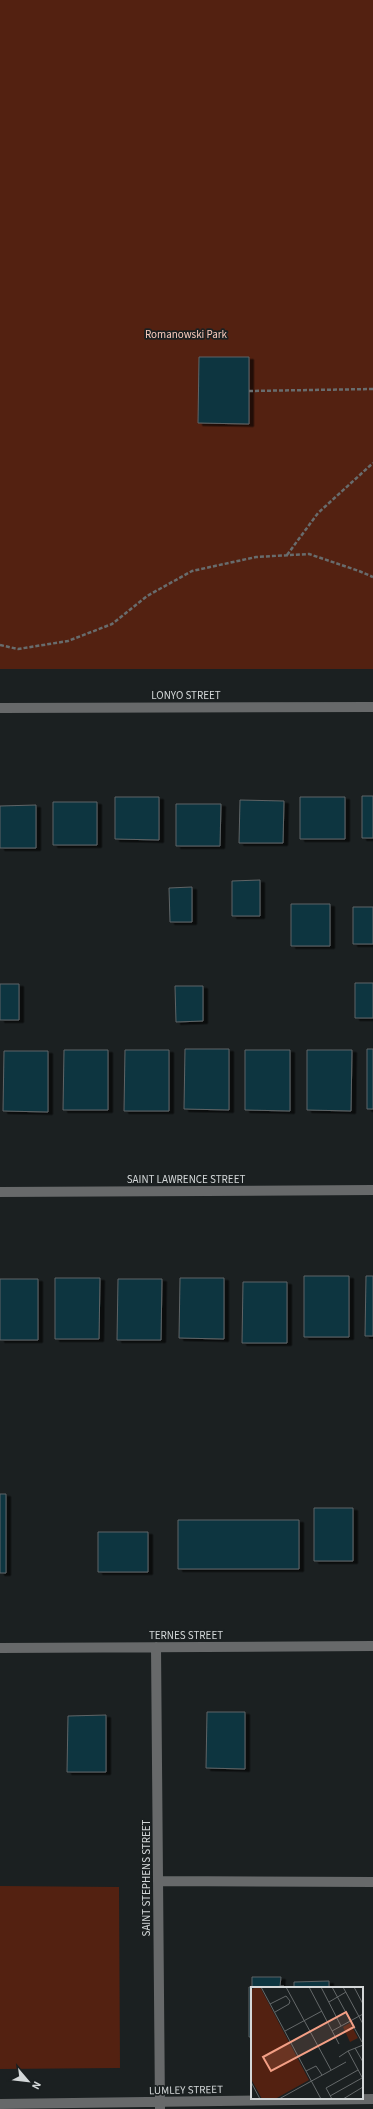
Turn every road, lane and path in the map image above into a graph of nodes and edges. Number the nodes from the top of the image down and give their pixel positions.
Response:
1 (373, 389) edge
2 (249, 391) dead end
3 (373, 463) edge
4 (287, 555) junction
5 (373, 577) edge
6 (0, 645) edge
7 (373, 707) edge
8 (0, 708) edge
9 (373, 1190) edge
10 (0, 1192) edge
11 (373, 1646) edge
12 (156, 1647) junction
13 (0, 1648) edge
14 (158, 1881) junction
15 (373, 1882) edge
16 (373, 2099) edge
17 (0, 2104) edge
18 (160, 2105) edge

1 - 2 path
3 - 4 path
4 - 5 path
4 - 6 path
7 - 8 street, LONYO STREET
9 - 10 street, SAINT LAWRENCE STREET
11 - 12 street, TERNES STREET
12 - 13 street, TERNES STREET
12 - 14 street, SAINT STEPHENS STREET
14 - 15 street
14 - 18 street, SAINT STEPHENS STREET
16 - 18 street, LUMLEY STREET
17 - 18 street, LUMLEY STREET

